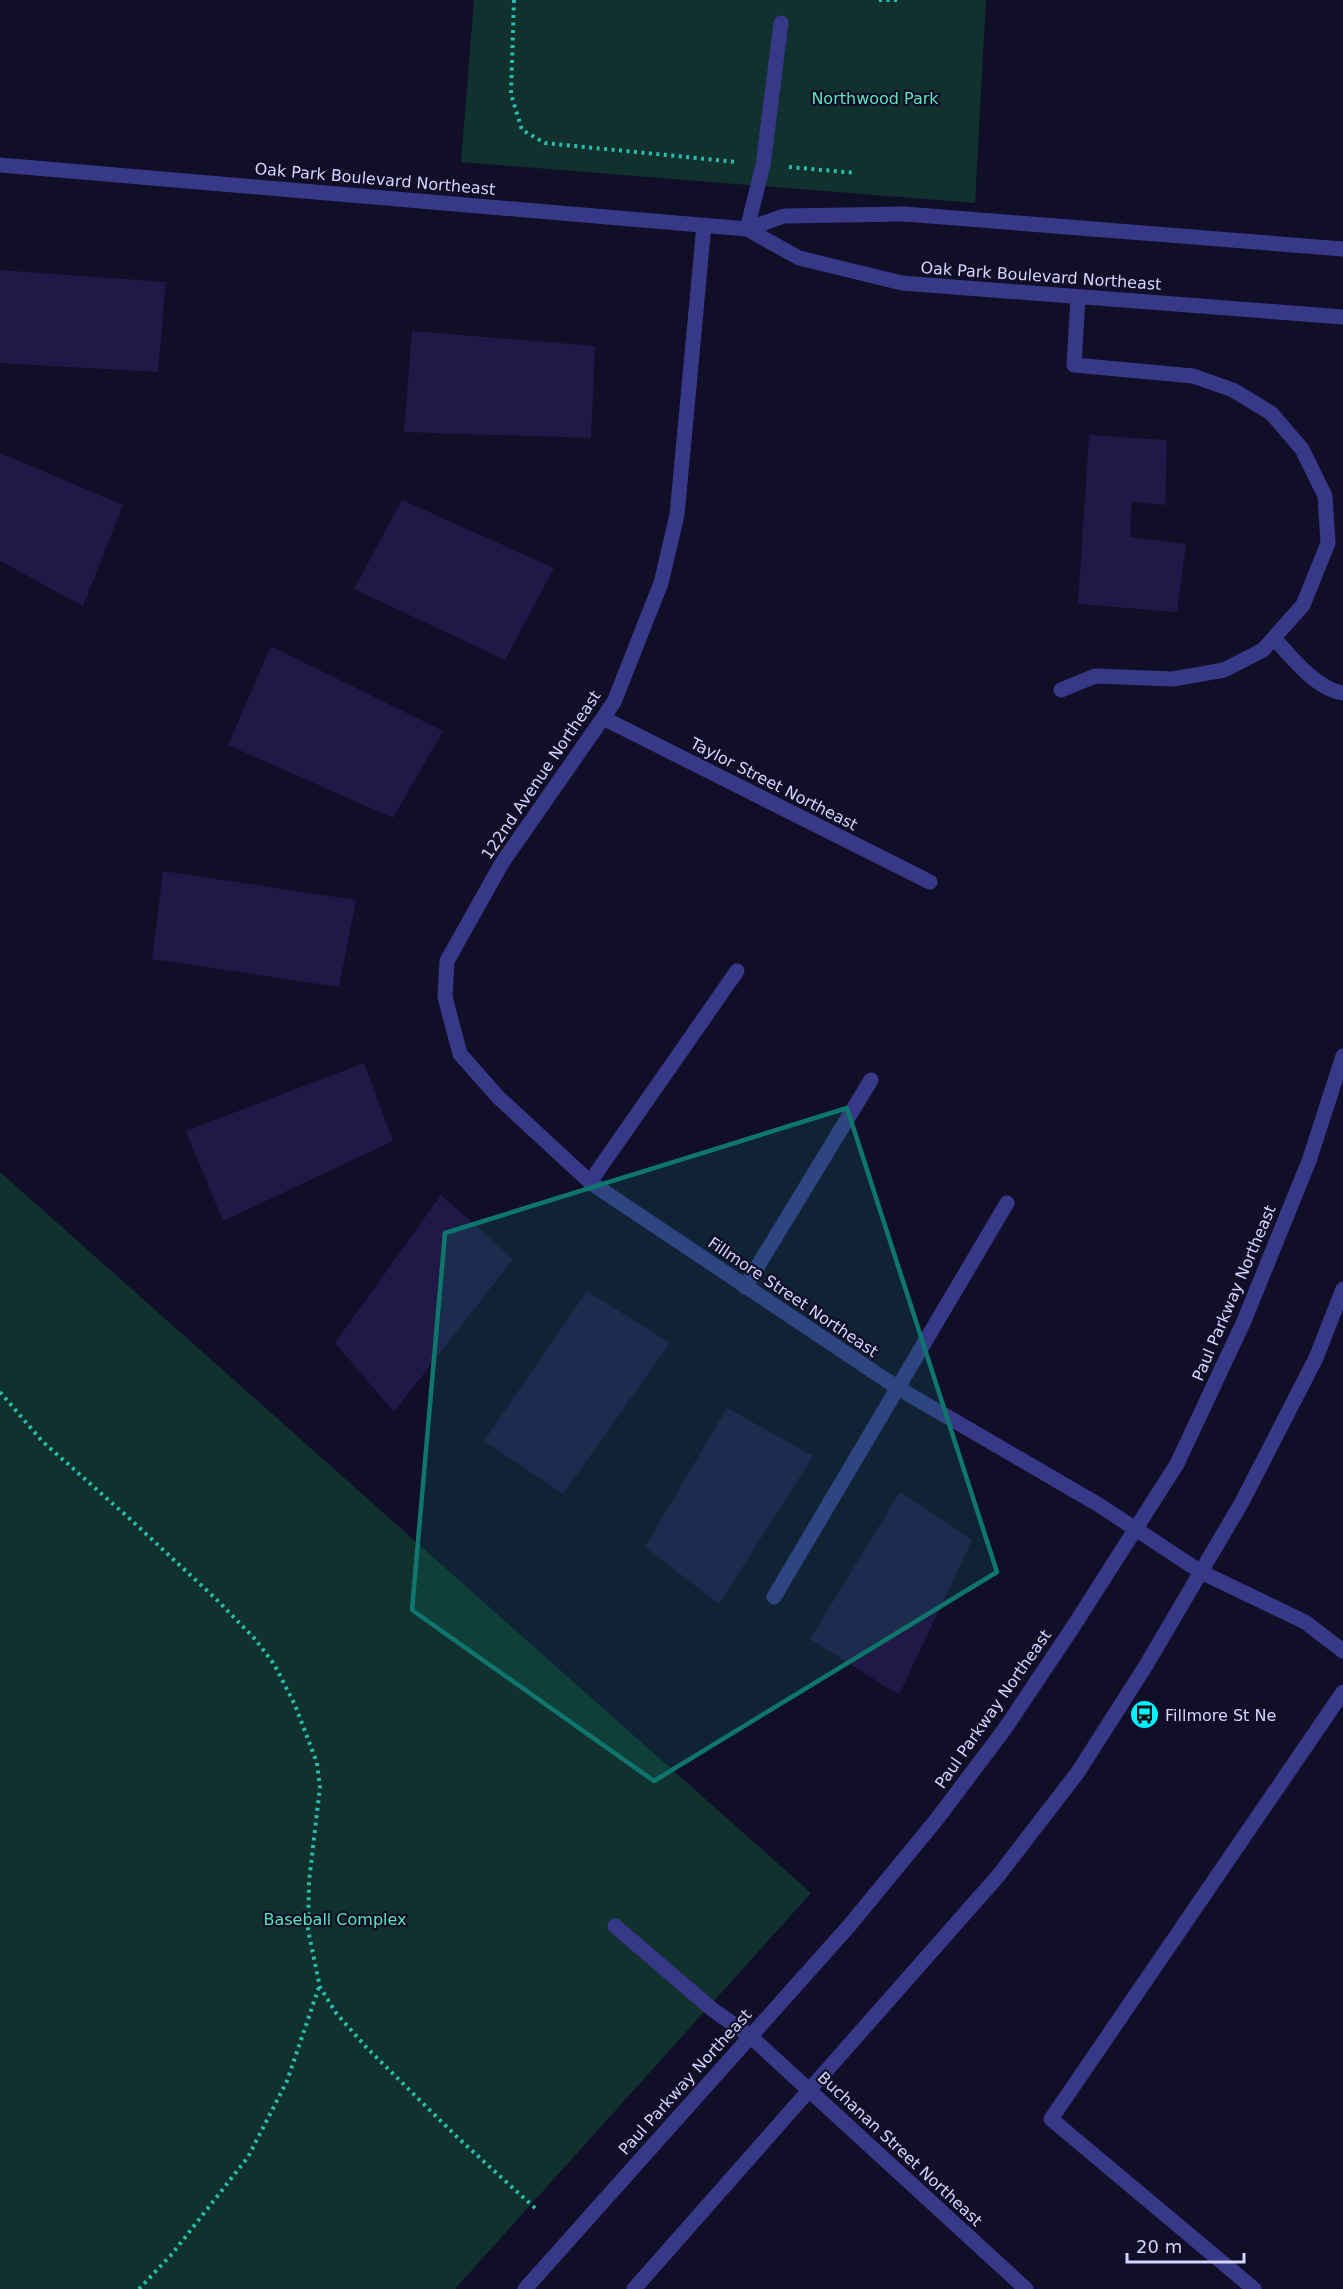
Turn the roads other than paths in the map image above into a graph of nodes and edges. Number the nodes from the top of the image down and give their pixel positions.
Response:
1 (781, 22) dead end
2 (0, 165) edge
3 (704, 225) junction
4 (747, 229) junction
5 (1343, 249) edge
6 (1078, 297) junction
7 (1343, 317) edge
8 (1274, 638) junction
9 (1061, 690) dead end
10 (1343, 693) edge
11 (603, 718) junction
12 (930, 882) dead end
13 (737, 970) dead end
14 (460, 1054) joint
15 (1343, 1056) edge
16 (871, 1080) dead end
17 (590, 1182) junction
18 (1007, 1203) dead end
19 (745, 1287) junction
20 (1343, 1289) edge
21 (898, 1388) junction
22 (1136, 1528) junction
23 (1201, 1572) junction
24 (774, 1597) dead end
25 (1343, 1651) edge
26 (1343, 1692) edge
27 (615, 1926) dead end
28 (750, 2036) junction
29 (810, 2091) junction
30 (525, 2289) edge
31 (634, 2289) edge
32 (1026, 2289) edge
33 (1254, 2289) edge

1 - 4 street
2 - 3 street, Oak Park Boulevard Northeast
3 - 4 street, Oak Park Boulevard Northeast
3 - 11 street, 122nd Avenue Northeast
4 - 5 street, Oak Park Boulevard Northeast
4 - 6 street, Oak Park Boulevard Northeast
6 - 7 street, Oak Park Boulevard Northeast
6 - 8 street
8 - 9 street
8 - 10 street
11 - 12 street, Taylor Street Northeast
11 - 14 street, 122nd Avenue Northeast
13 - 17 street
14 - 17 street, Fillmore Street Northeast
15 - 22 street, Paul Parkway Northeast
16 - 19 street
17 - 19 street, Fillmore Street Northeast
18 - 21 street
19 - 21 street, Fillmore Street Northeast
20 - 23 street
21 - 22 street, Fillmore Street Northeast
21 - 24 street
22 - 23 street, Fillmore Street Northeast
22 - 28 street, Paul Parkway Northeast
23 - 25 street, Fillmore Street Northeast
23 - 29 street
26 - 33 street
27 - 28 street, Buchanan Street Northeast
28 - 29 street, Buchanan Street Northeast
28 - 30 street, Paul Parkway Northeast
29 - 31 street
29 - 32 street, Buchanan Street Northeast

